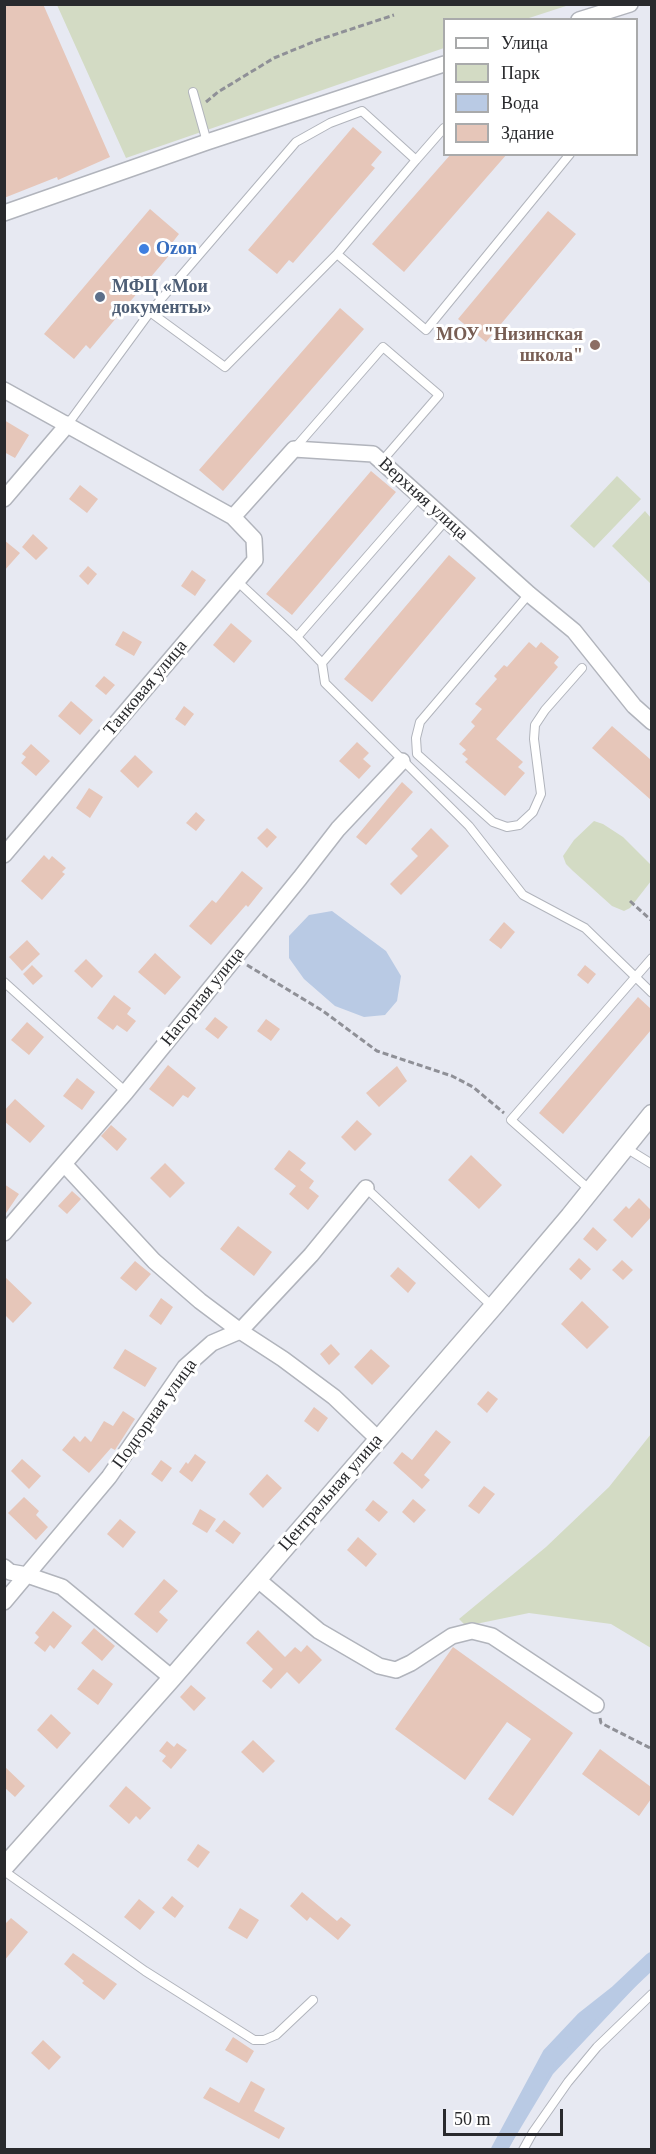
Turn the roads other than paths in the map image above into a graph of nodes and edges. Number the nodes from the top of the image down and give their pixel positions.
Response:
1 (630, 4) edge
2 (585, 18) edge
3 (443, 64) edge
4 (193, 92) dead end
5 (443, 129) edge
6 (207, 142) junction
7 (568, 156) edge
8 (417, 160) junction
9 (4, 213) edge
10 (337, 254) junction
11 (150, 312) junction
12 (4, 390) edge
13 (68, 424) junction
14 (294, 449) junction
15 (382, 461) junction
16 (421, 495) junction
17 (4, 499) edge
18 (233, 517) junction
19 (446, 520) junction
20 (237, 581) junction
21 (529, 594) junction
22 (297, 637) junction
23 (322, 663) junction
24 (582, 668) dead end
25 (651, 722) edge
26 (402, 761) junction
27 (4, 855) edge
28 (651, 958) edge
29 (634, 977) junction
30 (4, 982) edge
31 (651, 993) edge
32 (126, 1092) junction
33 (651, 1114) edge
34 (625, 1147) junction
35 (651, 1164) edge
36 (65, 1165) junction
37 (366, 1188) joint
38 (590, 1190) junction
39 (4, 1233) edge
40 (493, 1307) junction
41 (240, 1331) junction
42 (378, 1438) junction
43 (4, 1567) edge
44 (27, 1575) junction
45 (257, 1579) junction
46 (4, 1602) edge
47 (172, 1678) junction
48 (596, 1705) road end
49 (4, 1869) edge
50 (651, 1994) edge
51 (313, 2000) dead end
52 (523, 2150) edge

1 - 2 street
3 - 6 street
4 - 6 lane
5 - 8 lane
6 - 9 street
7 - 10 lane
8 - 10 lane
8 - 11 lane
10 - 11 lane
11 - 13 lane
12 - 13 street
13 - 17 street
13 - 18 street
14 - 15 street, Верхняя улица
14 - 15 lane
14 - 18 street
15 - 16 street, Верхняя улица
16 - 19 street, Верхняя улица
16 - 22 lane
18 - 20 street, Танковая улица
19 - 21 street, Верхняя улица
19 - 23 lane
20 - 22 lane
20 - 27 street, Танковая улица
21 - 24 lane
21 - 25 street, Верхняя улица
22 - 23 lane
23 - 26 lane
26 - 29 lane
26 - 32 street, Нагорная улица
28 - 29 lane
29 - 31 lane
29 - 38 lane
30 - 32 lane
32 - 36 street, Нагорная улица
33 - 34 street, Центральная улица
34 - 35 lane
34 - 38 street, Центральная улица
36 - 39 street, Нагорная улица
36 - 41 street
37 - 40 lane
37 - 41 street, Подгорная улица
38 - 40 street, Центральная улица
40 - 42 street, Центральная улица
41 - 42 street
41 - 44 street, Подгорная улица
42 - 45 street, Центральная улица
43 - 44 street
44 - 46 street, Подгорная улица
44 - 47 street
45 - 47 street, Центральная улица
45 - 48 street
47 - 49 street, Центральная улица
49 - 51 lane
50 - 52 lane

